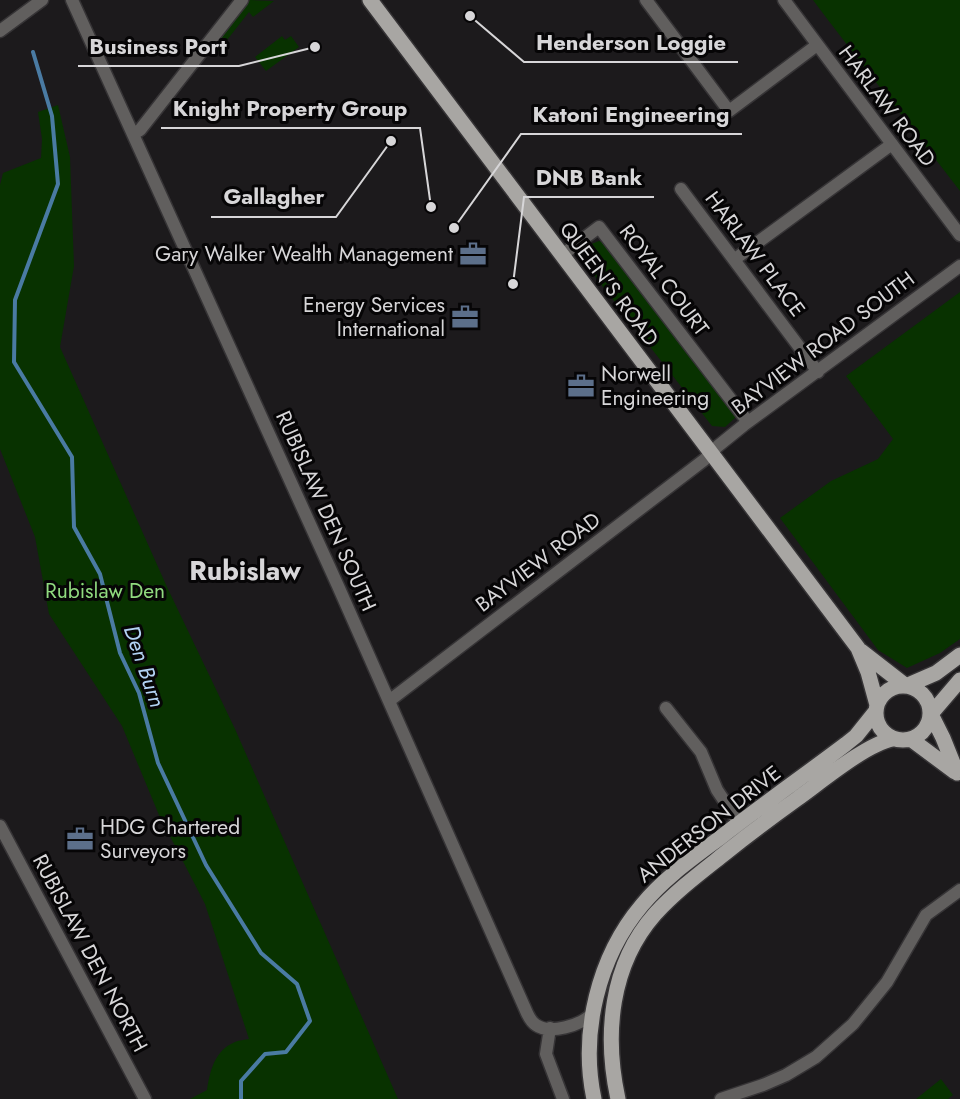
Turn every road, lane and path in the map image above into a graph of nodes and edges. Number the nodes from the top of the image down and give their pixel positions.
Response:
1 (42, 0) edge
2 (72, 0) edge
3 (242, 0) edge
4 (370, 0) edge
5 (646, 0) edge
6 (784, 0) edge
7 (0, 31) edge
8 (817, 45) junction
9 (133, 134) junction
10 (892, 144) junction
11 (681, 189) dead end
12 (960, 235) edge
13 (562, 255) junction
14 (735, 260) junction
15 (960, 266) edge
16 (818, 372) junction
17 (748, 422) junction
18 (711, 453) junction
19 (859, 650) junction
20 (960, 655) edge
21 (960, 680) edge
22 (906, 686) junction
23 (389, 701) junction
24 (666, 708) dead end
25 (877, 708) junction
26 (931, 714) junction
27 (893, 739) junction
28 (912, 740) junction
29 (958, 776) edge
30 (739, 823) junction
31 (0, 826) edge
32 (960, 890) edge
33 (592, 1014) junction
34 (550, 1028) junction
35 (621, 1098) edge
36 (145, 1099) edge
37 (563, 1099) edge
38 (594, 1099) edge
39 (721, 1099) edge

1 - 7 street
2 - 9 street, RUBISLAW DEN SOUTH
3 - 9 street
4 - 13 main road, QUEEN'S ROAD
5 - 8 street
6 - 8 street, HARLAW ROAD
8 - 10 street, HARLAW ROAD
9 - 23 street, RUBISLAW DEN SOUTH
10 - 12 street, HARLAW ROAD
10 - 14 street
11 - 14 street, HARLAW PLACE
13 - 17 street, ROYAL COURT
13 - 18 main road, QUEEN'S ROAD
14 - 16 street, HARLAW PLACE
15 - 16 street, BAYVIEW ROAD SOUTH
16 - 17 street, BAYVIEW ROAD SOUTH
17 - 18 street, BAYVIEW ROAD SOUTH
18 - 19 main road, QUEEN'S ROAD
18 - 23 street, BAYVIEW ROAD
19 - 22 main road, QUEEN'S ROAD
19 - 25 main road, QUEEN'S ROAD
20 - 22 main road
21 - 26 main road
22 - 25 main road
22 - 26 main road
23 - 34 street, RUBISLAW DEN SOUTH
24 - 30 street
25 - 27 main road
25 - 30 main road, ANDERSON DRIVE
26 - 28 main road
26 - 29 main road
27 - 28 main road
27 - 35 main road, ANDERSON DRIVE
28 - 29 main road
30 - 33 main road, ANDERSON DRIVE
31 - 36 street, RUBISLAW DEN NORTH
32 - 39 street
33 - 34 street
33 - 38 main road, ANDERSON DRIVE
34 - 37 street

